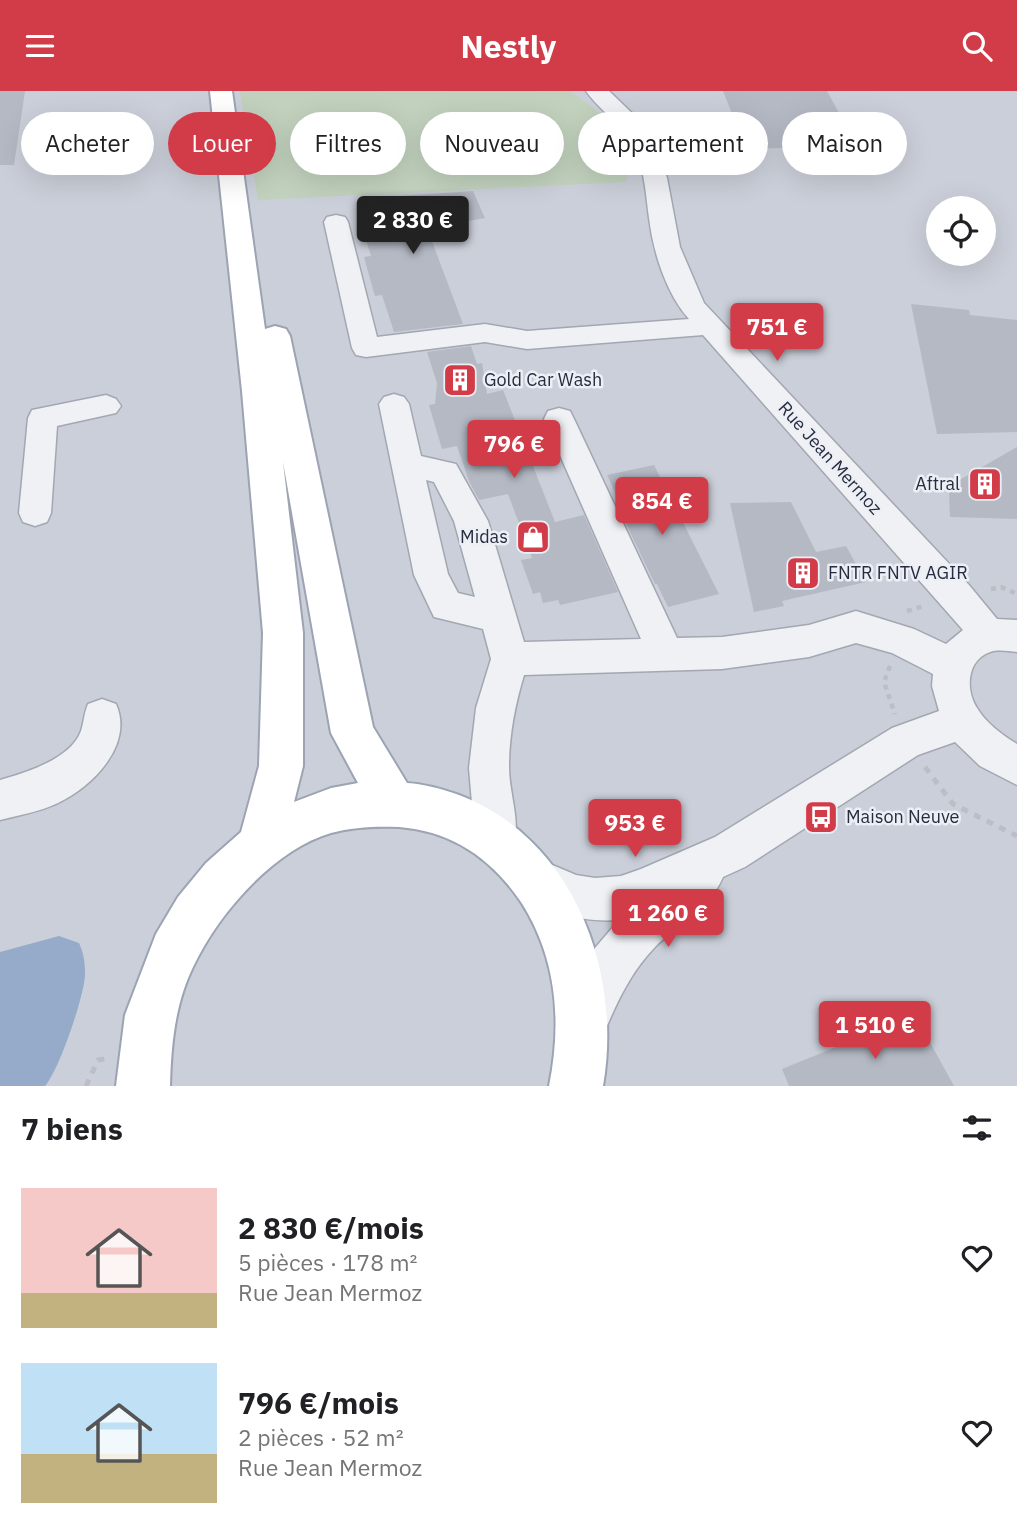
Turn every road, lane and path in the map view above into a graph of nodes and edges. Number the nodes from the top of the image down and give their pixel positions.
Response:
1 (221, 91) edge
2 (596, 91) edge
3 (224, 112) edge
4 (231, 175) edge
5 (237, 175) edge
6 (336, 222) dead end
7 (710, 326) junction
8 (394, 404) dead end
9 (106, 406) dead end
10 (559, 419) dead end
11 (407, 465) junction
12 (35, 513) dead end
13 (498, 617) junction
14 (1003, 636) edge
15 (667, 655) junction
16 (510, 659) junction
17 (952, 665) junction
18 (102, 717) dead end
19 (964, 722) junction
20 (1017, 766) edge
21 (6, 799) edge
22 (393, 802) junction
23 (496, 838) junction
24 (261, 844) junction
25 (730, 852) junction
26 (538, 881) junction
27 (581, 1029) junction
28 (143, 1086) edge
29 (576, 1086) edge

1 - 3 main road
2 - 7 street, Rue Jean Mermoz
4 - 24 main road
5 - 22 main road
6 - 7 street
7 - 14 street, Rue Jean Mermoz
8 - 11 street
9 - 12 street
10 - 15 street
11 - 13 street
11 - 13 street
13 - 16 street
14 - 17 street
15 - 16 street
15 - 17 street
16 - 23 street
17 - 19 street
18 - 21 street
19 - 20 street
19 - 25 street
22 - 23 main road
22 - 24 main road
23 - 26 main road
24 - 28 main road
25 - 26 street
25 - 27 street
26 - 27 main road
27 - 29 main road

